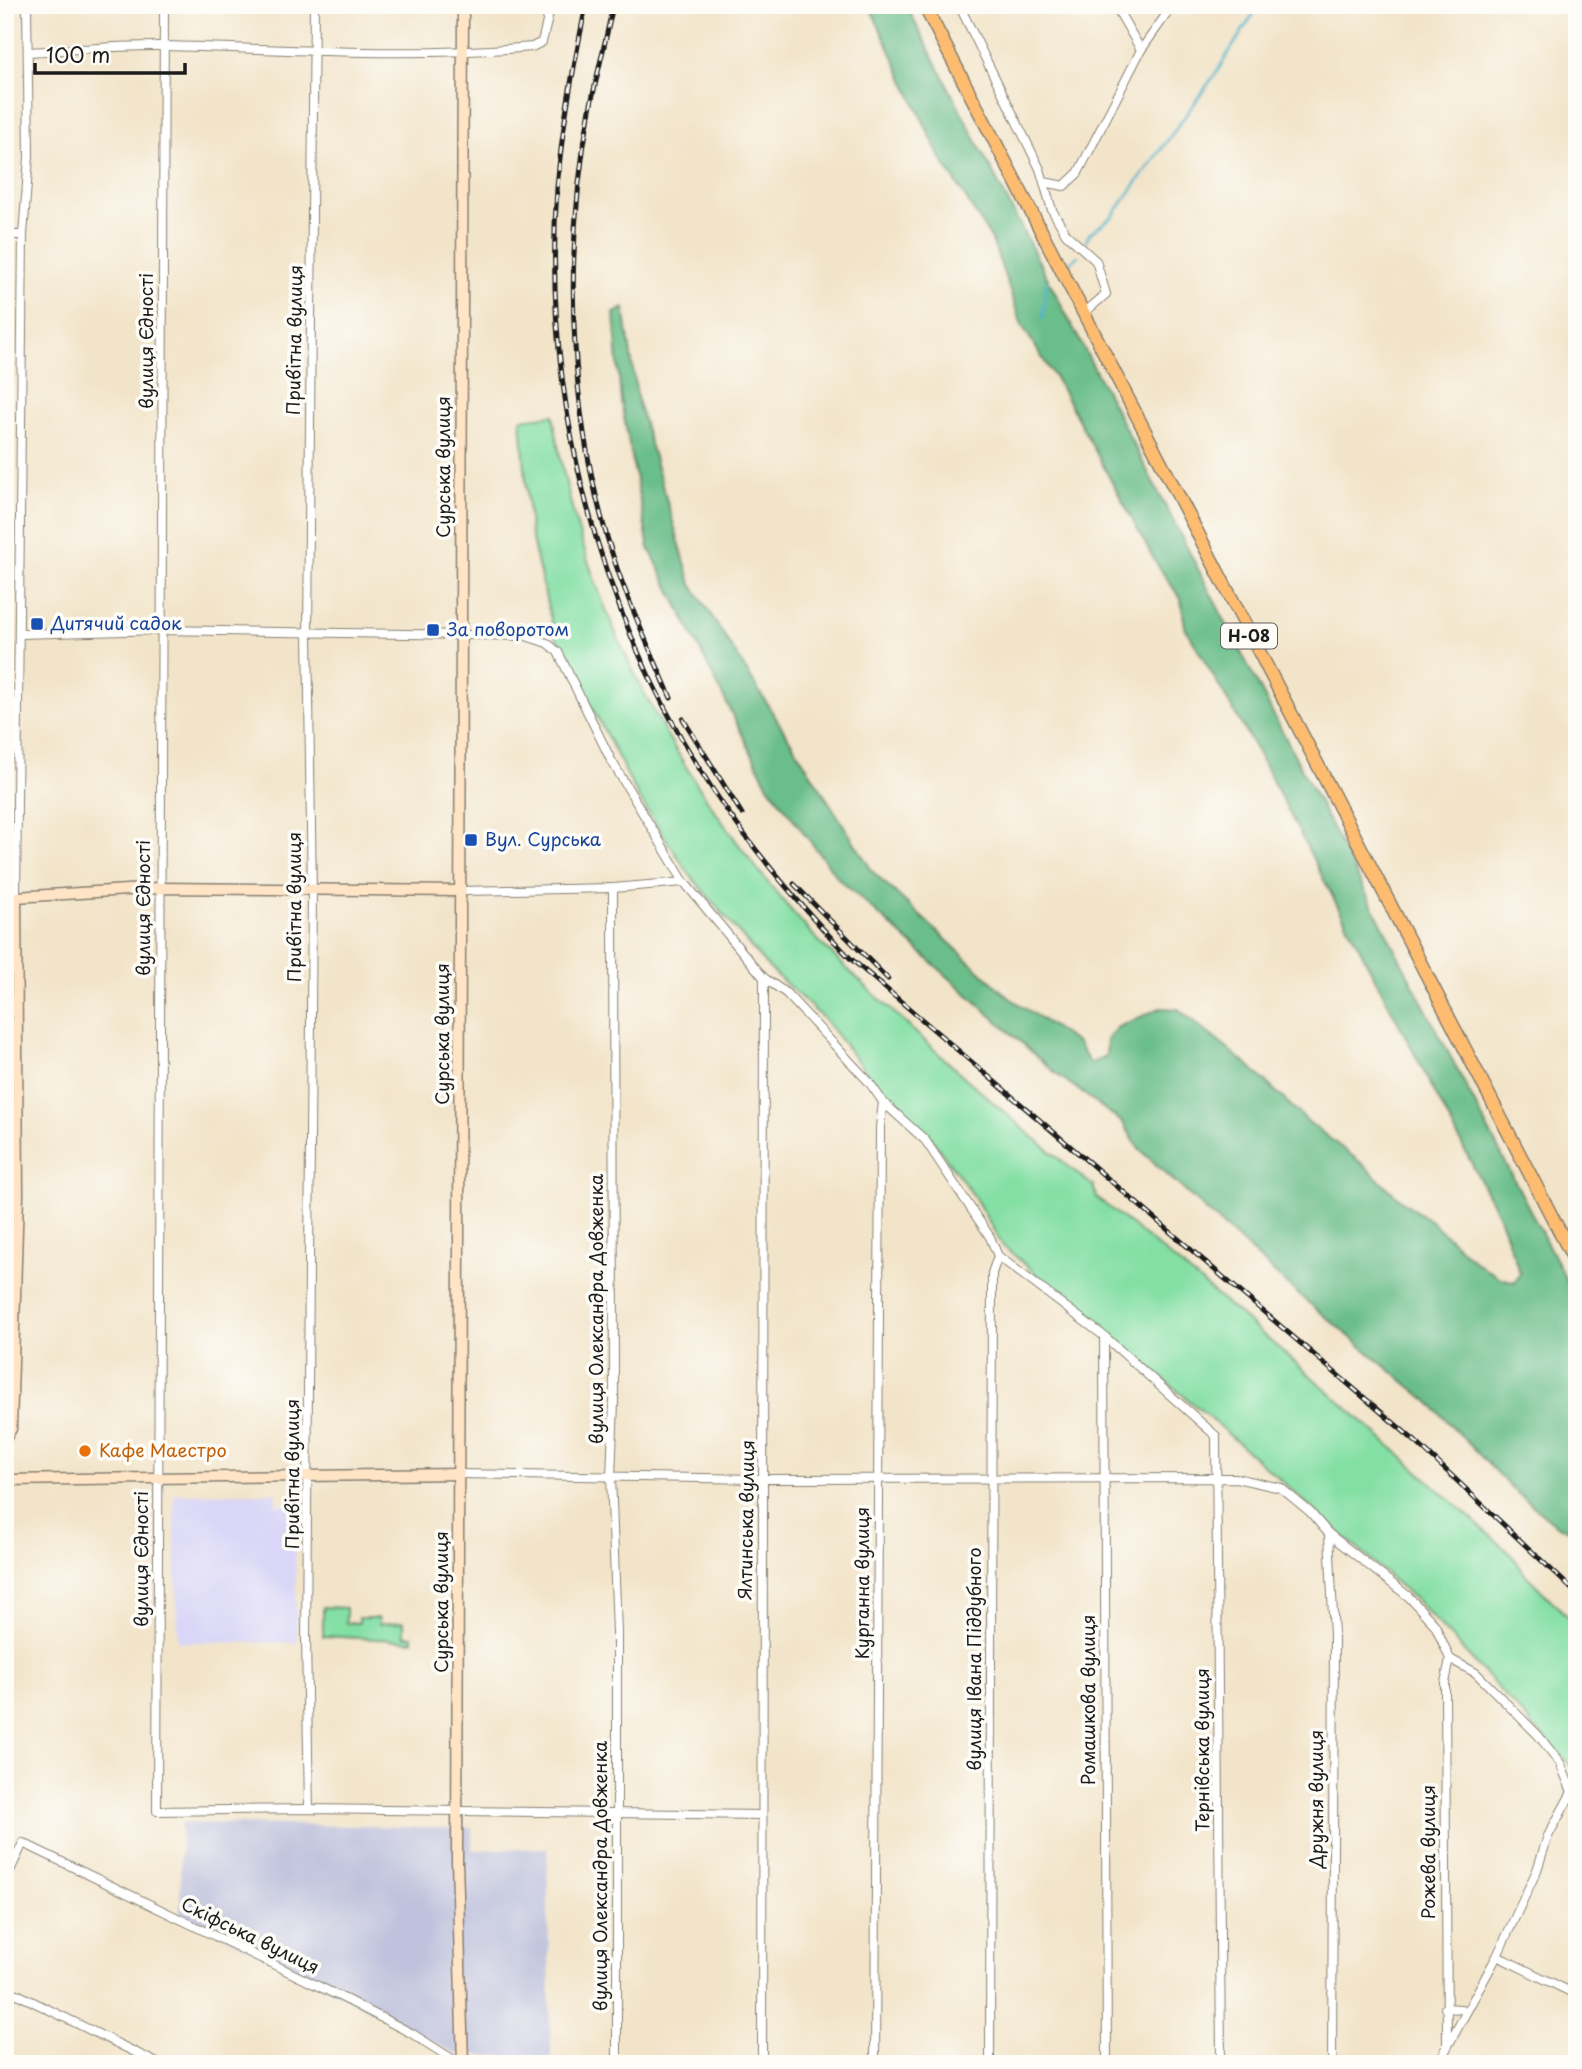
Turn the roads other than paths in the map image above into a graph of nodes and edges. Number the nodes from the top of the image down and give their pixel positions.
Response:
1 (27, 5) edge
2 (164, 5) edge
3 (314, 5) edge
4 (463, 5) edge
5 (551, 5) edge
6 (924, 5) edge
7 (959, 5) edge
8 (1115, 5) edge
9 (1173, 5) edge
10 (164, 46) junction
11 (1140, 50) junction
12 (28, 52) junction
13 (314, 53) junction
14 (463, 53) junction
15 (1044, 182) junction
16 (5, 235) edge
17 (23, 235) junction
18 (1083, 314) junction
19 (161, 630) junction
20 (20, 634) junction
21 (308, 634) junction
22 (460, 637) junction
23 (684, 882) junction
24 (159, 888) junction
25 (613, 888) junction
26 (461, 891) junction
27 (312, 892) junction
28 (11, 897) edge
29 (764, 978) junction
30 (883, 1102) junction
31 (998, 1256) junction
32 (1577, 1265) edge
33 (1104, 1336) junction
34 (5, 1439) edge
35 (459, 1474) junction
36 (611, 1476) junction
37 (990, 1477) junction
38 (880, 1478) junction
39 (310, 1479) junction
40 (761, 1479) junction
41 (1216, 1479) junction
42 (5, 1480) edge
43 (159, 1480) junction
44 (1104, 1480) junction
45 (1329, 1534) junction
46 (1450, 1658) junction
47 (1575, 1793) edge
48 (309, 1809) junction
49 (617, 1811) junction
50 (459, 1813) junction
51 (761, 1815) junction
52 (5, 1881) edge
53 (1497, 1956) junction
54 (5, 1988) edge
55 (1577, 1995) edge
56 (1445, 2008) junction
57 (1466, 2012) junction
58 (1447, 2046) junction
59 (159, 2064) edge
60 (461, 2064) edge
61 (617, 2064) edge
62 (762, 2064) edge
63 (876, 2064) edge
64 (990, 2064) edge
65 (1107, 2064) edge
66 (1221, 2064) edge
67 (1332, 2064) edge
68 (1438, 2064) edge

1 - 12 street
2 - 10 street, вулиця Єдності
3 - 13 street, Привітна вулиця
4 - 14 street, Сурська вулиця
5 - 14 street
6 - 18 main road, Н-08
7 - 15 street
8 - 11 street
9 - 11 street
10 - 12 street
10 - 13 street
10 - 19 street, вулиця Єдності
11 - 15 street
12 - 17 street
13 - 14 street
13 - 21 street, Привітна вулиця
14 - 22 street, Сурська вулиця
15 - 18 street
16 - 17 street
17 - 20 street
18 - 32 main road, Н-08
19 - 20 street
19 - 21 street
19 - 24 street, вулиця Єдності
20 - 28 street
21 - 22 street
21 - 27 street, Привітна вулиця
22 - 23 street
22 - 26 street, Сурська вулиця
23 - 25 street
23 - 29 street
24 - 27 street
24 - 28 street
24 - 43 street, вулиця Єдності
25 - 26 street
25 - 36 street, вулиця Олександра Довженка
26 - 27 street
26 - 35 street, Сурська вулиця
27 - 39 street, Привітна вулиця
28 - 34 street
29 - 30 street
29 - 40 street, Ялтинська вулиця
30 - 31 street
30 - 38 street, Курганна вулиця
31 - 33 street
31 - 37 street, вулиця Івана Піддубного
33 - 41 street, Тернівська вулиця
33 - 44 street, Ромашкова вулиця
35 - 36 street
35 - 39 street
35 - 50 street, Сурська вулиця
36 - 40 street
36 - 49 street, вулиця Олександра Довженка
37 - 38 street
37 - 44 street
37 - 64 street, вулиця Івана Піддубного
38 - 40 street
38 - 63 street, Курганна вулиця
39 - 43 street
39 - 48 street, Привітна вулиця
40 - 51 street, Ялтинська вулиця
41 - 44 street
41 - 45 street
41 - 66 street, Тернівська вулиця
42 - 43 street
43 - 48 street, вулиця Єдності
44 - 65 street, Ромашкова вулиця
45 - 46 street
45 - 67 street, Дружня вулиця
46 - 47 street
46 - 56 street, Рожева вулиця
47 - 53 street
48 - 50 street
49 - 50 street
49 - 51 street
49 - 61 street, вулиця Олександра Довженка
50 - 60 street, Сурська вулиця
51 - 62 street, Ялтинська вулиця
52 - 60 street, Скіфська вулиця
53 - 55 street
53 - 57 street
54 - 59 street
56 - 57 street
56 - 58 street, Рожева вулиця
57 - 58 street
58 - 68 street

